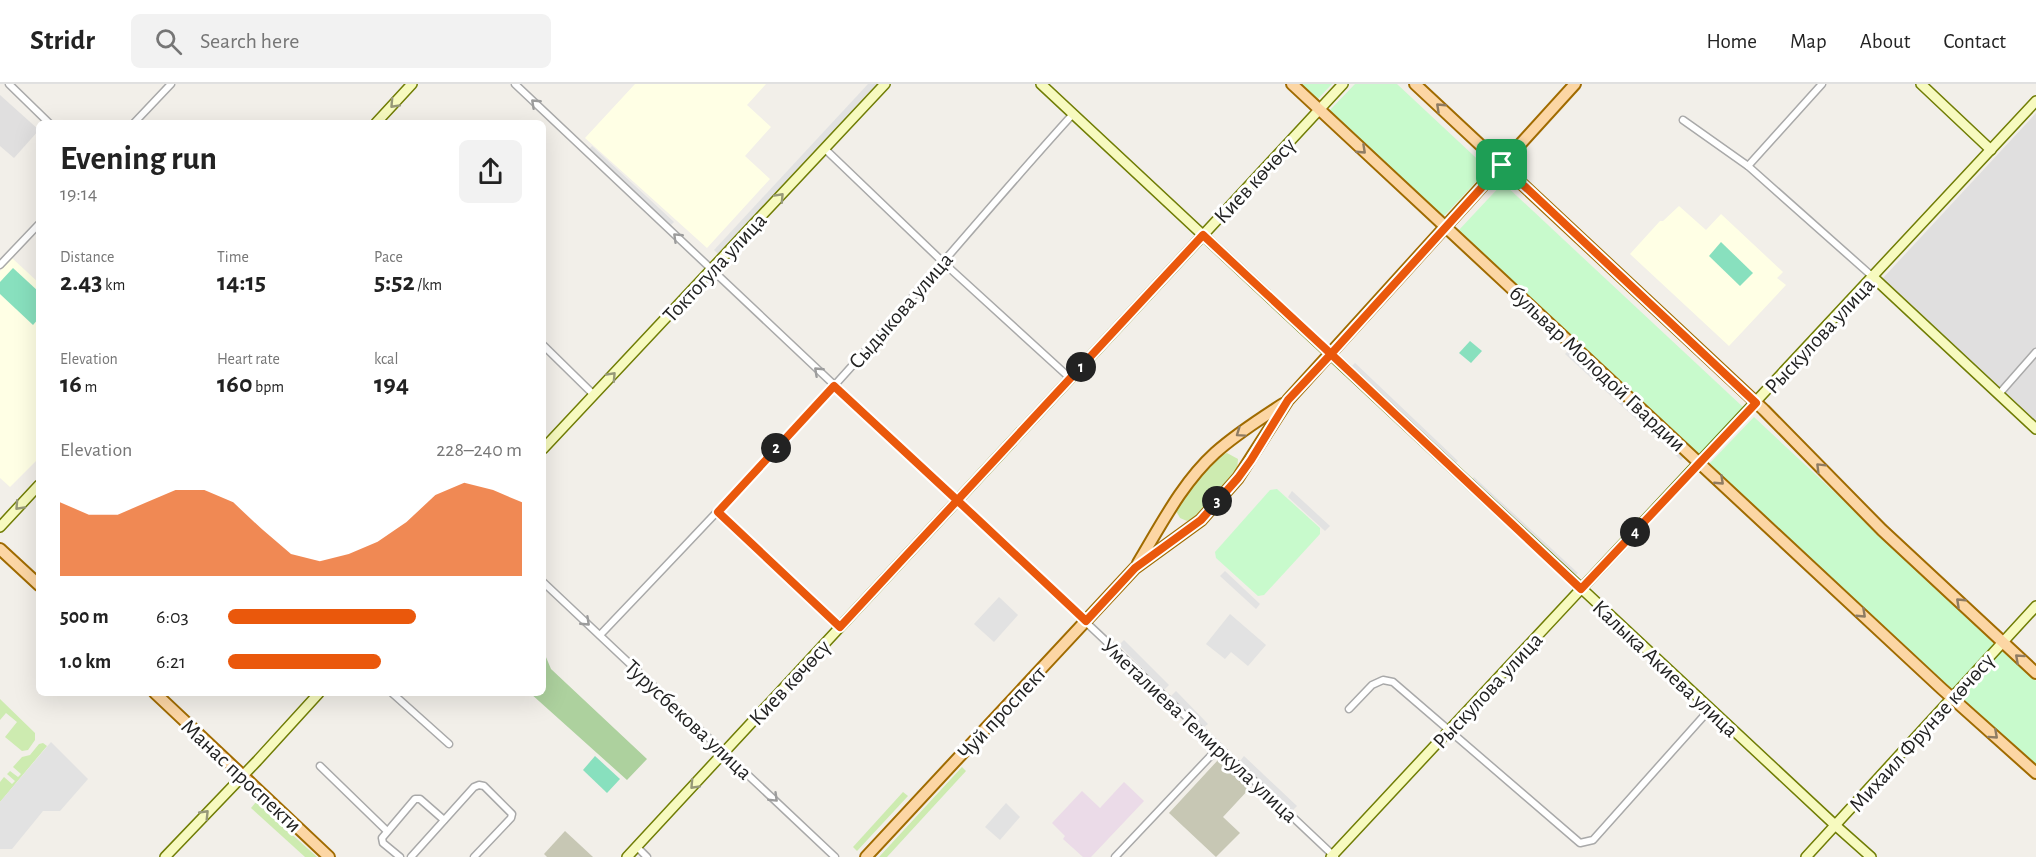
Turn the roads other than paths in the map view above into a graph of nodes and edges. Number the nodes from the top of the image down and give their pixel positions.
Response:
1 (9, 84) edge
2 (171, 84) edge
3 (412, 84) edge
4 (515, 84) edge
5 (885, 84) edge
6 (1041, 84) edge
7 (1292, 84) edge
8 (1343, 84) edge
9 (1415, 84) edge
10 (1575, 84) edge
11 (1822, 84) edge
12 (1921, 84) edge
13 (2036, 101) edge
14 (1319, 110) junction
15 (1073, 114) junction
16 (46, 120) edge
17 (137, 120) edge
18 (379, 120) edge
19 (1683, 120) dead end
20 (825, 149) junction
21 (1991, 150) junction
22 (1502, 165) junction
23 (1748, 166) junction
24 (36, 227) edge
25 (1445, 227) junction
26 (1203, 235) junction
27 (942, 261) junction
28 (0, 265) edge
29 (711, 270) junction
30 (1873, 277) junction
31 (546, 348) edge
32 (2036, 352) edge
33 (1331, 354) junction
34 (1071, 379) junction
35 (834, 386) junction
36 (594, 394) junction
37 (1999, 394) junction
38 (1288, 400) junction
39 (1756, 403) junction
40 (2036, 429) edge
41 (546, 446) edge
42 (1700, 462) junction
43 (36, 488) edge
44 (958, 501) junction
45 (718, 512) junction
46 (0, 527) edge
47 (0, 549) edge
48 (1135, 568) junction
49 (36, 582) edge
50 (546, 585) edge
51 (1581, 589) junction
52 (2036, 606) edge
53 (1086, 621) junction
54 (840, 627) junction
55 (600, 635) junction
56 (2003, 642) junction
57 (2036, 673) edge
58 (158, 696) edge
59 (316, 696) edge
60 (395, 696) edge
61 (1952, 698) junction
62 (1349, 709) dead end
63 (1710, 709) junction
64 (1450, 730) junction
65 (449, 744) dead end
66 (1219, 747) junction
67 (725, 751) junction
68 (320, 766) dead end
69 (2036, 773) edge
70 (243, 776) junction
71 (444, 820) junction
72 (1835, 825) junction
73 (387, 831) junction
74 (637, 847) junction
75 (477, 854) edge
76 (1333, 856) edge
77 (165, 857) edge
78 (329, 857) edge
79 (400, 857) edge
80 (411, 857) edge
81 (485, 857) edge
82 (627, 857) edge
83 (647, 857) edge
84 (835, 857) edge
85 (866, 857) edge
86 (1115, 857) edge
87 (1806, 857) edge
88 (1871, 857) edge

1 - 16 street
2 - 17 street
3 -> 18 main road
29 -> 4 street, Уметалиева Темиркула улица
5 - 20 main road, Токтогула улица
6 - 15 main road, Калыка Акиева улица
7 - 14 main road, бульвар Молодой Гвардии
8 - 14 main road, Киев көчөсү
22 -> 9 main road
10 - 22 main road, Чуй проспект
11 - 23 street
12 - 21 main road
13 - 21 main road, Рыскулова улица
14 -> 25 main road, бульвар Молодой Гвардии
14 - 26 main road, Киев көчөсү
15 - 26 main road, Калыка Акиева улица
15 - 27 street, Сыдыкова улица
19 - 23 street
20 - 27 street
29 -> 20 main road, Токтогула улица
21 - 30 main road, Рыскулова улица
22 - 25 main road, Чуй проспект
22 - 39 main road
23 - 30 street
24 - 28 street
25 - 33 main road, Чуй проспект
25 - 42 main road, бульвар Молодой Гвардии
26 - 33 main road, Калыка Акиева улица
26 - 34 main road, Киев көчөсү
27 - 34 street
27 - 35 street, Сыдыкова улица
35 -> 29 street, Уметалиева Темиркула улица
36 -> 29 main road, Токтогула улица
30 - 37 main road
30 - 39 main road, Рыскулова улица
31 - 36 street
32 - 37 street
33 - 38 main road, Чуй проспект
33 - 51 main road, Калыка Акиева улица
34 - 44 main road, Киев көчөсү
35 - 44 street, Уметалиева Темиркула улица
35 - 45 street, Сыдыкова улица
36 - 41 main road, Токтогула улица
37 - 40 main road
38 - 48 main road, Чуй проспект
38 -> 48 main road, Чуй проспект
39 - 42 main road, Рыскулова улица
56 -> 39 main road
42 - 51 main road, Рыскулова улица
42 -> 61 main road, бульвар Молодой Гвардии
43 -> 46 main road
44 - 53 street, Уметалиева Темиркула улица
44 - 54 main road, Киев көчөсү
45 - 54 street
45 - 55 street, Сыдыкова улица
47 - 49 main road
48 - 53 main road, Чуй проспект
50 -> 55 street, Турусбекова улица
51 - 63 main road, Калыка Акиева улица
51 - 64 main road, Рыскулова улица
52 - 56 main road, Михаил Фрунзе көчөсү
53 - 66 street, Уметалиева Темиркула улица
53 - 85 main road, Чуй проспект
54 - 67 main road, Киев көчөсү
55 - 67 street, Турусбекова улица
57 -> 56 main road
56 - 61 main road, Михаил Фрунзе көчөсү
58 - 70 main road, Манас проспекти
59 - 70 main road
60 - 65 street
61 -> 69 main road, бульвар Молодой Гвардии
61 - 72 main road, Михаил Фрунзе көчөсү
62 - 64 street
63 - 64 street
63 - 72 main road, Калыка Акиева улица
64 - 76 main road, Рыскулова улица
66 - 76 street, Уметалиева Темиркула улица
66 - 86 street
67 -> 74 main road, Киев көчөсү
67 -> 84 street, Турусбекова улица
68 - 73 street
77 -> 70 main road
70 - 78 main road, Манас проспекти
71 - 73 street
71 - 75 street
71 - 80 street
72 - 87 main road, Михаил Фрунзе көчөсү
72 - 88 main road, Калыка Акиева улица
73 - 79 street
74 - 82 main road, Киев көчөсү
74 - 83 street
75 - 81 street

